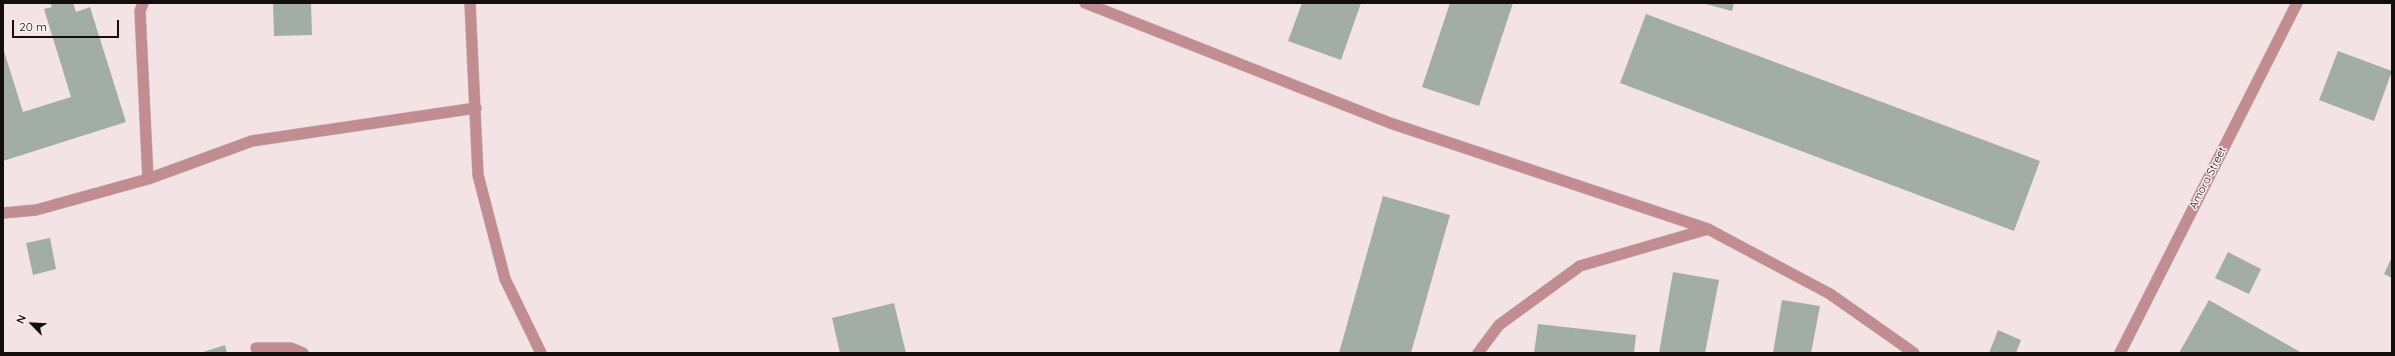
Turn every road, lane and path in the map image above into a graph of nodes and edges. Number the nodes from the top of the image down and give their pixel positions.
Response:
1 (143, 3) edge
2 (470, 3) edge
3 (1085, 3) edge
4 (2297, 3) edge
5 (476, 108) junction
6 (148, 179) junction
7 (3, 213) edge
8 (1708, 229) junction
9 (256, 348) dead end
10 (304, 353) edge
11 (541, 353) edge
12 (1478, 353) edge
13 (1914, 353) edge
14 (2120, 353) edge

1 - 6 street
2 - 5 street
3 - 8 street
4 - 14 street, Amora Street
5 - 6 street
5 - 11 street
6 - 7 street
8 - 12 street
8 - 13 street
9 - 10 street

